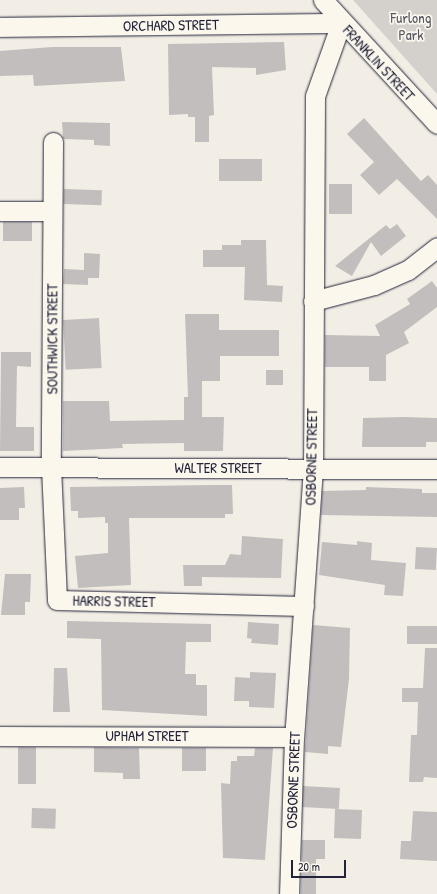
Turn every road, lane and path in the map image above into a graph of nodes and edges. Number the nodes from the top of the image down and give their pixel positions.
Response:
1 (323, 0) edge
2 (342, 23) junction
3 (0, 27) edge
4 (437, 124) edge
5 (53, 142) dead end
6 (0, 211) edge
7 (52, 211) junction
8 (437, 247) edge
9 (313, 301) junction
10 (0, 467) edge
11 (51, 467) junction
12 (313, 468) junction
13 (437, 469) edge
14 (304, 606) junction
15 (0, 736) edge
16 (294, 737) junction
17 (289, 894) edge

1 - 2 street, FRANKLIN STREET
2 - 3 street, ORCHARD STREET
2 - 4 street, FRANKLIN STREET
2 - 9 street, OSBORNE STREET
5 - 7 street, SOUTHWICK STREET
6 - 7 street
7 - 11 street, SOUTHWICK STREET
8 - 9 street
9 - 12 street, OSBORNE STREET
10 - 11 street, WALTER STREET
11 - 12 street, WALTER STREET
11 - 14 street, HARRIS STREET
12 - 13 street, WALTER STREET
12 - 14 street, OSBORNE STREET
14 - 16 street, OSBORNE STREET
15 - 16 street, UPHAM STREET
16 - 17 street, OSBORNE STREET

